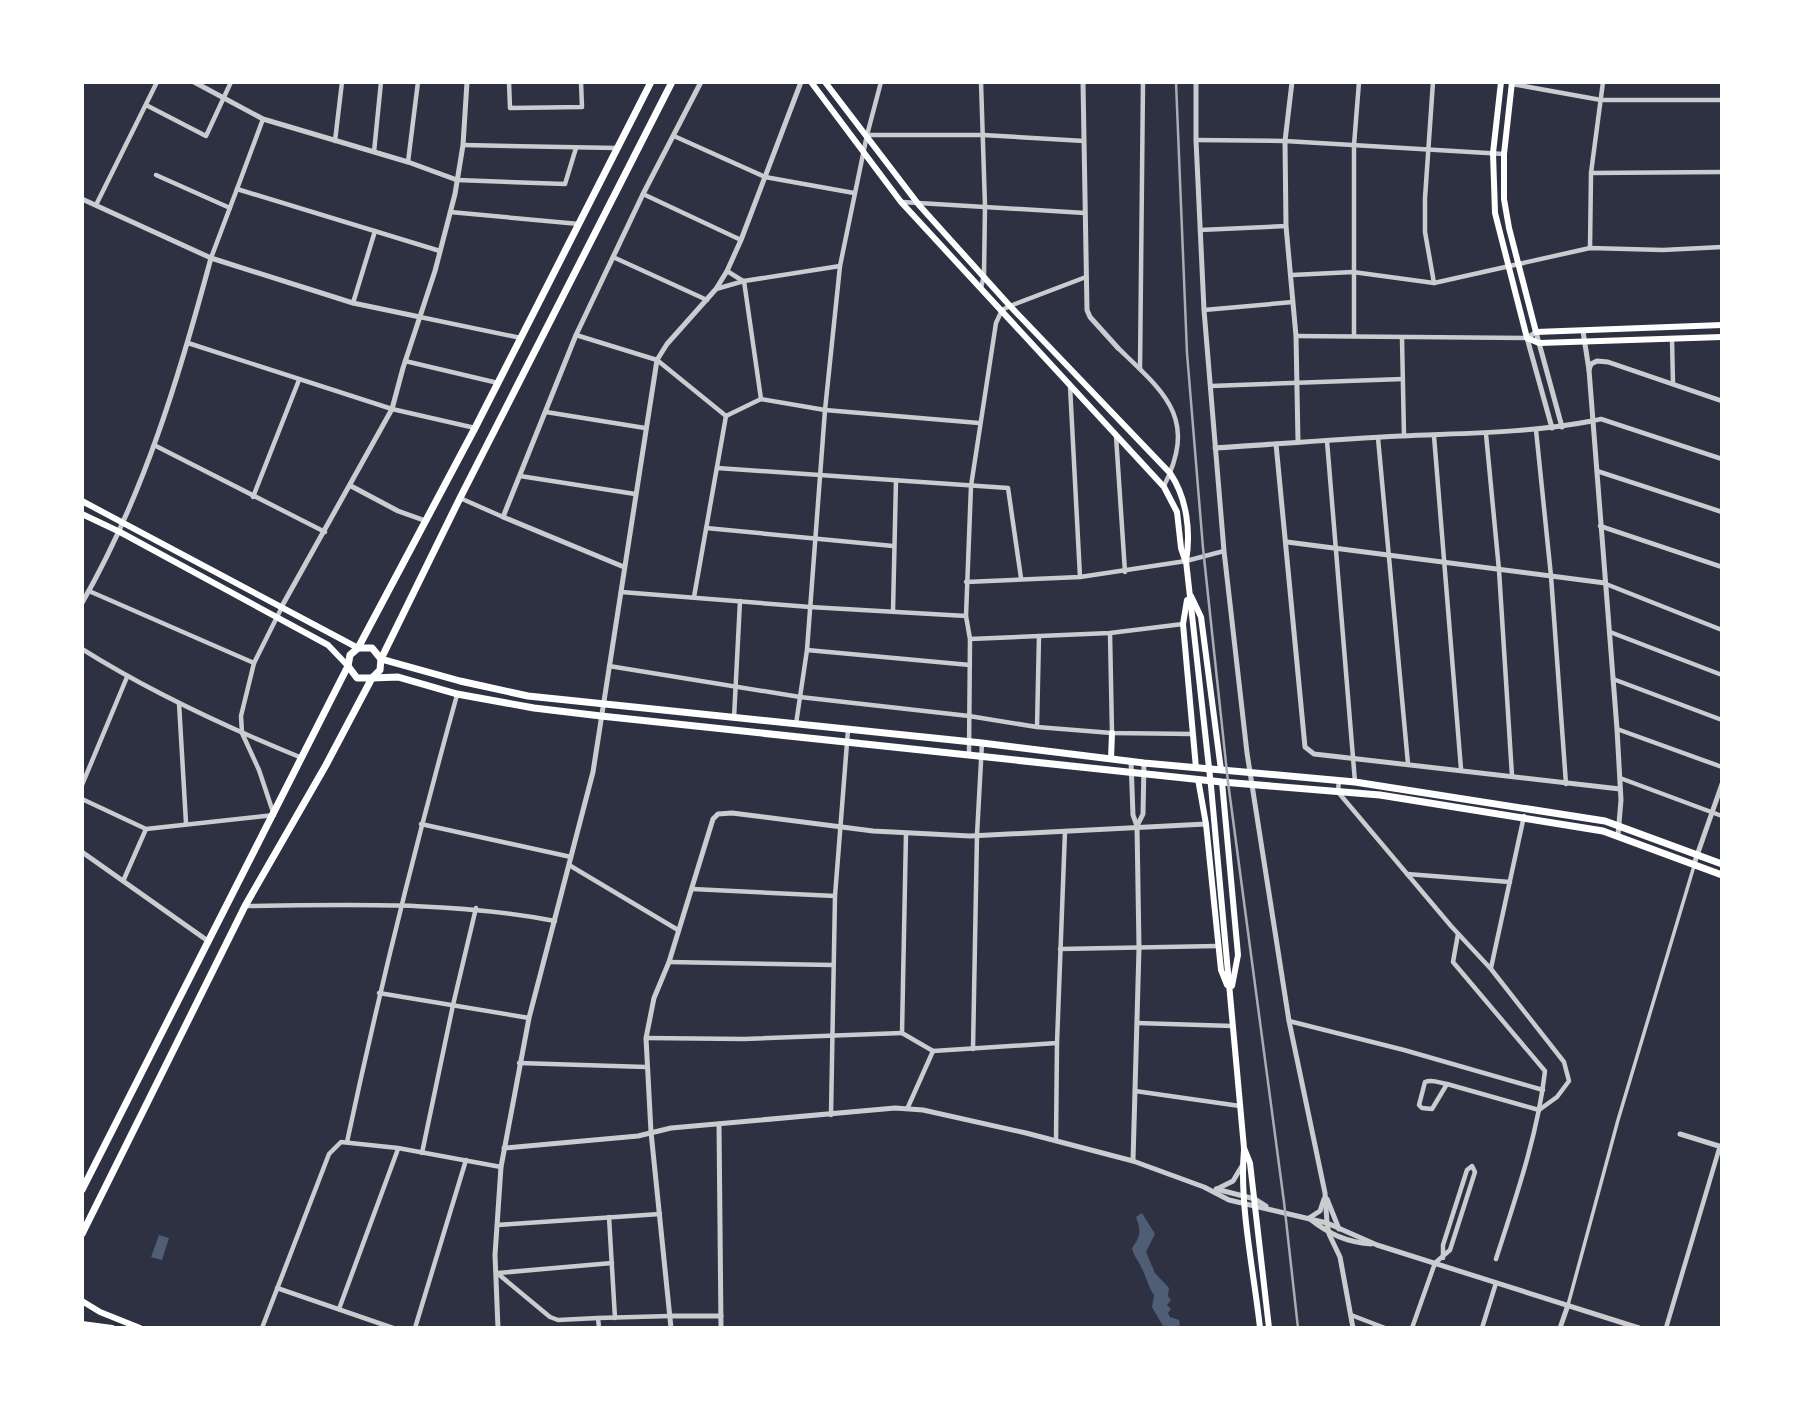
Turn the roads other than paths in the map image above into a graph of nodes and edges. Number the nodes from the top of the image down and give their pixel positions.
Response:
1 (157, 82) edge
2 (194, 82) edge
3 (231, 82) edge
4 (342, 82) edge
5 (381, 82) edge
6 (418, 82) edge
7 (467, 82) edge
8 (509, 82) edge
9 (581, 82) edge
10 (651, 82) edge
11 (672, 82) edge
12 (701, 82) edge
13 (801, 82) edge
14 (811, 82) edge
15 (825, 82) edge
16 (881, 82) edge
17 (981, 82) edge
18 (1083, 82) edge
19 (1143, 82) edge
20 (1196, 82) edge
21 (1292, 82) edge
22 (1359, 82) edge
23 (1433, 82) edge
24 (1501, 82) edge
25 (1603, 82) edge
26 (1512, 83) edge
27 (224, 98) junction
28 (1601, 100) junction
29 (1722, 100) edge
30 (146, 105) junction
31 (263, 119) junction
32 (867, 135) junction
33 (982, 135) junction
34 (674, 136) junction
35 (1196, 140) junction
36 (335, 141) junction
37 (1084, 141) junction
38 (1285, 141) junction
39 (463, 145) junction
40 (1354, 145) junction
41 (576, 148) junction
42 (616, 148) junction
43 (863, 150) junction
44 (1429, 150) junction
45 (373, 152) junction
46 (1493, 153) junction
47 (1504, 154) junction
48 (408, 162) junction
49 (1722, 172) edge
50 (1591, 173) junction
51 (156, 175) dead end
52 (765, 177) junction
53 (457, 180) junction
54 (237, 188) junction
55 (854, 193) junction
56 (643, 194) junction
57 (82, 199) edge
58 (901, 202) junction
59 (96, 205) junction
60 (919, 205) junction
61 (985, 206) junction
62 (230, 208) junction
63 (450, 212) junction
64 (1085, 214) junction
65 (580, 224) junction
66 (1286, 226) junction
67 (1200, 230) junction
68 (375, 231) junction
69 (741, 240) junction
70 (1722, 247) edge
71 (1590, 248) junction
72 (440, 251) junction
73 (613, 257) junction
74 (211, 258) junction
75 (1520, 262) junction
76 (1510, 265) junction
77 (840, 266) junction
78 (727, 271) junction
79 (1353, 272) junction
80 (984, 275) junction
81 (1292, 275) junction
82 (1086, 277) junction
83 (744, 281) junction
84 (1434, 283) junction
85 (981, 288) junction
86 (716, 289) junction
87 (706, 300) junction
88 (1293, 302) junction
89 (353, 303) junction
90 (1010, 306) junction
91 (1002, 310) junction
92 (1204, 310) junction
93 (420, 317) junction
94 (1722, 325) edge
95 (1583, 331) junction
96 (1536, 332) junction
97 (576, 335) junction
98 (1296, 336) junction
99 (1354, 336) junction
100 (1722, 337) edge
101 (522, 338) junction
102 (1402, 338) junction
103 (1527, 338) junction
104 (1672, 338) junction
105 (1583, 342) junction
106 (188, 343) junction
107 (1539, 343) junction
108 (1118, 348) joint
109 (657, 360) junction
110 (405, 362) junction
111 (1140, 369) junction
112 (1589, 370) junction
113 (1403, 379) junction
114 (299, 380) junction
115 (1296, 382) junction
116 (498, 383) junction
117 (1673, 384) junction
118 (1070, 386) junction
119 (1211, 386) junction
120 (761, 399) junction
121 (1722, 401) edge
122 (392, 410) junction
123 (825, 410) junction
124 (546, 412) junction
125 (726, 416) junction
126 (1592, 421) junction
127 (979, 423) junction
128 (1562, 426) junction
129 (475, 428) junction
130 (645, 428) junction
131 (1552, 428) junction
132 (1536, 430) junction
133 (1116, 433) junction
134 (1486, 434) junction
135 (1404, 436) junction
136 (1434, 436) junction
137 (1378, 438) junction
138 (1327, 441) junction
139 (1298, 442) junction
140 (1276, 444) junction
141 (155, 445) junction
142 (1215, 448) junction
143 (1722, 459) edge
144 (716, 468) junction
145 (1596, 470) junction
146 (1170, 473) junction
147 (520, 476) junction
148 (821, 477) junction
149 (896, 480) junction
150 (351, 486) junction
151 (971, 486) junction
152 (1164, 487) junction
153 (635, 494) junction
154 (253, 497) junction
155 (460, 498) junction
156 (82, 501) edge
157 (1722, 512) edge
158 (82, 514) edge
159 (503, 517) junction
160 (426, 521) junction
161 (125, 522) junction
162 (1600, 526) junction
163 (706, 528) junction
164 (120, 531) junction
165 (325, 532) junction
166 (816, 538) junction
167 (1287, 542) junction
168 (893, 546) junction
169 (1336, 547) junction
170 (1224, 551) junction
171 (1390, 555) junction
172 (1186, 561) junction
173 (1443, 563) junction
174 (1722, 567) edge
175 (624, 568) junction
176 (1499, 569) junction
177 (1125, 572) junction
178 (1551, 576) junction
179 (1080, 577) junction
180 (1021, 578) junction
181 (967, 582) junction
182 (1605, 583) junction
183 (1189, 591) junction
184 (89, 592) junction
185 (621, 592) junction
186 (694, 597) junction
187 (740, 601) junction
188 (82, 603) edge
189 (282, 606) junction
190 (810, 607) junction
191 (893, 611) junction
192 (966, 616) junction
193 (276, 617) junction
194 (1183, 624) junction
195 (1722, 630) edge
196 (1609, 632) junction
197 (1110, 633) junction
198 (1039, 636) junction
199 (970, 639) junction
200 (358, 648) junction
201 (82, 649) edge
202 (807, 650) junction
203 (381, 659) junction
204 (254, 663) junction
205 (970, 665) junction
206 (348, 666) junction
207 (609, 666) junction
208 (1722, 675) edge
209 (127, 677) junction
210 (372, 678) junction
211 (1613, 679) junction
212 (736, 686) junction
213 (457, 694) junction
214 (800, 696) junction
215 (179, 703) junction
216 (603, 705) junction
217 (601, 716) junction
218 (969, 716) junction
219 (734, 718) junction
220 (1722, 720) edge
221 (796, 724) junction
222 (1037, 727) junction
223 (848, 729) junction
224 (1617, 729) junction
225 (242, 733) junction
226 (1112, 733) junction
227 (1193, 734) junction
228 (847, 741) junction
229 (969, 741) junction
230 (982, 743) junction
231 (969, 754) junction
232 (981, 755) junction
233 (303, 758) junction
234 (1354, 758) junction
235 (1111, 759) junction
236 (1131, 761) junction
237 (1144, 762) junction
238 (1408, 764) junction
239 (1722, 767) edge
240 (1196, 768) junction
241 (1461, 769) junction
242 (1221, 770) junction
243 (1130, 772) junction
244 (1144, 773) junction
245 (1250, 773) junction
246 (1512, 776) junction
247 (1620, 778) junction
248 (1198, 779) junction
249 (1339, 780) junction
250 (1222, 782) junction
251 (1355, 782) junction
252 (1722, 783) edge
253 (1252, 784) junction
254 (1566, 784) junction
255 (82, 785) edge
256 (1620, 789) junction
257 (1338, 792) junction
258 (82, 799) edge
259 (1525, 808) junction
260 (1711, 812) junction
261 (274, 816) junction
262 (1722, 816) edge
263 (1524, 819) junction
264 (186, 823) junction
265 (421, 824) junction
266 (1206, 824) junction
267 (1619, 825) junction
268 (1137, 826) junction
269 (840, 827) junction
270 (146, 829) junction
271 (1065, 830) junction
272 (906, 833) junction
273 (977, 835) junction
274 (1618, 835) junction
275 (82, 852) edge
276 (1698, 855) junction
277 (571, 857) junction
278 (569, 864) junction
279 (1694, 864) junction
280 (1722, 864) edge
281 (1408, 874) junction
282 (1722, 875) edge
283 (124, 879) junction
284 (1510, 882) junction
285 (692, 888) junction
286 (835, 896) junction
287 (401, 904) junction
288 (245, 906) junction
289 (477, 908) junction
290 (556, 921) junction
291 (678, 930) junction
292 (1458, 933) junction
293 (208, 941) junction
294 (1217, 946) junction
295 (1139, 948) junction
296 (1060, 949) junction
297 (669, 962) junction
298 (833, 965) junction
299 (1491, 969) junction
300 (1230, 991) junction
301 (379, 993) junction
302 (453, 1005) junction
303 (529, 1018) junction
304 (1289, 1021) junction
305 (1137, 1023) junction
306 (1233, 1026) junction
307 (902, 1033) junction
308 (832, 1036) junction
309 (646, 1038) junction
310 (1057, 1042) junction
311 (973, 1049) junction
312 (933, 1051) junction
313 (519, 1063) junction
314 (646, 1067) junction
315 (1447, 1084) junction
316 (1544, 1090) junction
317 (1135, 1091) junction
318 (1241, 1106) junction
319 (908, 1107) junction
320 (1539, 1110) junction
321 (831, 1115) junction
322 (719, 1124) junction
323 (651, 1132) junction
324 (1680, 1134) dead end
325 (1056, 1141) junction
326 (344, 1142) junction
327 (1721, 1146) edge
328 (504, 1148) junction
329 (1244, 1148) junction
330 (398, 1149) junction
331 (422, 1153) junction
332 (466, 1160) junction
333 (1132, 1161) junction
334 (501, 1167) junction
335 (1242, 1167) junction
336 (1204, 1187) junction
337 (1216, 1189) junction
338 (82, 1190) edge
339 (1325, 1193) junction
340 (1244, 1196) junction
341 (1255, 1199) junction
342 (1245, 1204) junction
343 (1256, 1207) junction
344 (1268, 1208) junction
345 (661, 1214) junction
346 (609, 1217) junction
347 (1308, 1218) junction
348 (1327, 1223) junction
349 (497, 1225) junction
350 (1339, 1228) junction
351 (82, 1234) edge
352 (1329, 1234) junction
353 (1340, 1238) junction
354 (1377, 1245) junction
355 (1443, 1258) junction
356 (1496, 1259) dead end
357 (1436, 1263) junction
358 (612, 1264) junction
359 (497, 1273) junction
360 (1496, 1283) junction
361 (276, 1288) junction
362 (82, 1301) edge
363 (1568, 1305) junction
364 (339, 1309) junction
365 (1351, 1315) junction
366 (670, 1316) junction
367 (721, 1316) junction
368 (598, 1318) junction
369 (615, 1318) junction
370 (82, 1324) edge
371 (1627, 1326) edge
372 (112, 1328) edge
373 (140, 1328) edge
374 (262, 1328) edge
375 (393, 1328) edge
376 (415, 1328) edge
377 (498, 1328) edge
378 (599, 1328) edge
379 (671, 1328) edge
380 (721, 1328) edge
381 (1260, 1328) edge
382 (1269, 1328) edge
383 (1353, 1328) edge
384 (1385, 1328) edge
385 (1412, 1328) edge
386 (1482, 1328) edge
387 (1560, 1328) edge
388 (1639, 1328) edge
389 (1666, 1328) edge

1 - 30 street
2 - 27 street
3 - 27 street
4 - 36 street
5 - 45 street
6 - 48 street
7 - 39 street
8 - 9 street
10 - 42 main road
11 - 155 main road
12 - 34 street
13 - 52 street
14 - 43 main road
15 - 32 main road
16 - 32 street
17 - 33 street
18 - 37 street
19 - 111 street
20 - 35 street
21 - 38 street
22 - 40 street
23 - 44 street
24 - 46 main road
25 - 28 street
26 - 28 street
26 - 47 main road
27 - 30 street
27 - 31 street
28 - 29 street
28 - 50 street
30 - 59 street
31 - 36 street
31 - 54 street
32 - 33 street
32 - 43 street
32 - 60 main road
33 - 37 street
33 - 61 street
34 - 52 street
34 - 56 street
35 - 38 street
35 - 67 street
36 - 45 street
37 - 64 street
38 - 40 street
38 - 66 street
39 - 41 street
39 - 53 street
40 - 44 street
40 - 79 street
41 - 42 street
41 - 53 street
42 - 65 main road
43 - 55 street
43 - 58 main road
44 - 46 street
44 - 84 street
45 - 48 street
46 - 47 street
46 - 76 main road
47 - 75 main road
48 - 53 street
49 - 50 street
50 - 71 street
51 - 62 street
52 - 55 street
52 - 69 street
53 - 63 street
54 - 62 street
54 - 68 street
55 - 77 street
56 - 69 street
56 - 73 street
57 - 59 street
58 - 60 street
58 - 85 main road
59 - 74 street
60 - 61 street
60 - 80 main road
61 - 64 street
61 - 80 street
62 - 74 street
63 - 65 street
63 - 72 street
64 - 82 street
65 - 101 main road
66 - 67 street
66 - 81 street
67 - 92 street
68 - 72 street
68 - 89 street
69 - 78 street
70 - 71 street
71 - 75 street
72 - 93 street
73 - 87 street
73 - 97 street
74 - 89 street
74 - 106 street
75 - 76 street
75 - 96 main road
76 - 84 street
76 - 103 main road
77 - 83 street
77 - 123 street
78 - 83 street
78 - 86 street
79 - 81 street
79 - 84 street
79 - 99 street
80 - 85 street
80 - 90 main road
81 - 88 street
82 - 90 street
82 - 108 street
83 - 86 street
83 - 120 street
85 - 91 main road
86 - 87 street
87 - 109 street
88 - 92 street
88 - 98 street
89 - 93 street
90 - 91 street
90 - 146 main road
91 - 118 main road
91 - 127 street
92 - 119 street
93 - 101 street
93 - 110 street
94 - 95 main road
95 - 96 main road
95 - 105 street
96 - 103 street
96 - 107 street
97 - 109 street
97 - 124 street
98 - 99 street
98 - 115 street
99 - 102 street
100 - 104 main road
101 - 116 main road
102 - 103 street
102 - 113 street
103 - 107 main road
103 - 131 street
104 - 105 main road
104 - 117 street
105 - 107 main road
105 - 112 street
106 - 114 street
106 - 141 street
107 - 128 street
108 - 111 street
109 - 125 street
109 - 130 street
110 - 116 street
110 - 122 street
111 - 146 street
112 - 117 street
112 - 126 street
113 - 115 street
113 - 135 street
114 - 122 street
114 - 154 street
115 - 119 street
115 - 139 street
116 - 129 main road
117 - 121 street
118 - 133 main road
118 - 179 street
119 - 142 street
120 - 123 street
120 - 125 street
122 - 129 street
122 - 150 street
123 - 127 street
123 - 148 street
124 - 130 street
124 - 147 street
125 - 144 street
126 - 128 street
126 - 143 street
126 - 145 street
127 - 151 street
128 - 131 street
129 - 160 main road
130 - 153 street
131 - 132 street
132 - 134 street
132 - 178 street
133 - 152 main road
133 - 177 street
134 - 136 street
134 - 176 street
135 - 136 street
135 - 137 street
136 - 173 street
137 - 138 street
137 - 171 street
138 - 139 street
138 - 169 street
139 - 140 street
140 - 142 street
140 - 167 street
141 - 154 street
141 - 161 street
142 - 170 street
144 - 148 street
144 - 163 street
145 - 157 street
145 - 162 street
146 - 152 street
146 - 172 main road
147 - 153 street
147 - 159 street
148 - 149 street
148 - 166 street
149 - 151 street
149 - 168 street
150 - 160 street
150 - 165 street
151 - 180 street
151 - 181 street
152 - 172 main road
153 - 175 street
154 - 165 street
155 - 159 street
155 - 203 main road
156 - 161 main road
158 - 164 main road
159 - 175 street
160 - 200 main road
161 - 164 street
161 - 189 main road
162 - 174 street
162 - 182 street
163 - 166 street
163 - 186 street
164 - 184 street
164 - 193 main road
165 - 189 street
166 - 168 street
166 - 190 street
167 - 169 street
167 - 234 street
168 - 191 street
169 - 171 street
169 - 234 street
170 - 172 street
170 - 245 street
171 - 173 street
171 - 238 street
172 - 177 street
172 - 183 main road
173 - 176 street
173 - 241 street
175 - 185 street
176 - 178 street
176 - 246 street
177 - 179 street
178 - 182 street
178 - 254 street
179 - 180 street
180 - 181 street
181 - 192 street
182 - 195 street
182 - 196 street
183 - 194 main road
183 - 242 main road
183 - 300 main road
184 - 188 street
184 - 204 street
185 - 186 street
185 - 207 street
186 - 187 street
187 - 190 street
187 - 212 street
189 - 193 street
189 - 200 main road
190 - 191 street
190 - 202 street
191 - 192 street
192 - 199 street
193 - 204 street
193 - 206 main road
194 - 197 street
194 - 227 main road
196 - 208 street
196 - 211 street
197 - 198 street
197 - 226 street
198 - 199 street
198 - 222 street
199 - 205 street
200 - 203 main road
200 - 206 main road
201 - 209 street
202 - 205 street
202 - 214 street
203 - 210 main road
203 - 216 main road
204 - 225 street
205 - 218 street
206 - 210 main road
206 - 233 main road
207 - 212 street
207 - 216 street
209 - 215 street
209 - 255 street
210 - 213 main road
210 - 288 main road
211 - 220 street
211 - 224 street
212 - 214 street
212 - 219 street
213 - 217 main road
213 - 265 street
214 - 218 street
214 - 221 street
215 - 225 street
215 - 264 street
216 - 217 street
216 - 219 main road
217 - 228 main road
217 - 277 street
218 - 222 street
218 - 229 street
219 - 221 main road
221 - 223 main road
222 - 226 street
223 - 228 street
223 - 229 main road
224 - 239 street
224 - 247 street
225 - 233 street
225 - 261 street
226 - 227 street
226 - 235 main road
227 - 240 main road
228 - 231 main road
228 - 269 street
229 - 230 main road
229 - 231 street
230 - 232 street
230 - 235 main road
231 - 232 main road
232 - 243 main road
232 - 273 street
233 - 261 main road
234 - 238 street
234 - 251 street
235 - 236 main road
236 - 237 main road
236 - 243 street
237 - 240 main road
237 - 244 street
238 - 241 street
240 - 242 main road
241 - 246 street
242 - 245 main road
243 - 244 main road
243 - 268 street
244 - 248 main road
244 - 268 street
245 - 249 main road
245 - 253 street
246 - 254 street
247 - 256 street
247 - 260 street
248 - 250 main road
248 - 266 main road
249 - 251 main road
249 - 257 street
250 - 253 main road
250 - 300 main road
251 - 259 main road
252 - 260 street
253 - 257 main road
253 - 304 street
254 - 256 street
256 - 267 street
257 - 263 main road
257 - 281 street
258 - 270 street
259 - 263 street
259 - 267 main road
260 - 262 street
260 - 276 street
261 - 264 street
261 - 293 main road
263 - 274 main road
263 - 284 street
264 - 270 street
265 - 277 street
265 - 287 street
266 - 268 street
266 - 294 main road
267 - 274 street
267 - 276 main road
268 - 271 street
268 - 295 street
269 - 272 street
269 - 285 street
269 - 286 street
270 - 283 street
271 - 273 street
271 - 296 street
272 - 273 street
272 - 307 street
273 - 311 street
274 - 279 main road
275 - 283 street
276 - 279 street
276 - 280 main road
277 - 278 street
278 - 290 street
278 - 291 street
279 - 282 main road
279 - 363 street
281 - 284 street
281 - 292 street
283 - 293 street
284 - 299 street
285 - 286 street
285 - 291 street
286 - 298 street
287 - 288 street
287 - 289 street
287 - 301 street
288 - 351 main road
289 - 290 street
289 - 302 street
290 - 303 street
291 - 297 street
292 - 299 street
292 - 316 street
293 - 338 main road
294 - 295 street
294 - 300 main road
295 - 296 street
295 - 305 street
296 - 310 street
297 - 298 street
297 - 309 street
298 - 308 street
299 - 320 street
300 - 306 main road
301 - 302 street
301 - 326 street
302 - 303 street
302 - 331 street
303 - 313 street
304 - 316 street
304 - 339 street
305 - 306 street
305 - 317 street
306 - 318 main road
307 - 308 street
307 - 312 street
308 - 309 street
308 - 321 street
309 - 314 street
310 - 311 street
310 - 325 street
311 - 312 street
312 - 319 street
313 - 314 street
313 - 328 street
314 - 323 street
315 - 315 street
315 - 320 street
316 - 320 street
317 - 318 street
317 - 333 street
318 - 329 main road
319 - 321 street
319 - 325 street
320 - 356 street
321 - 322 street
322 - 323 street
322 - 367 street
323 - 328 street
323 - 345 street
324 - 327 street
325 - 333 street
326 - 330 street
326 - 361 street
327 - 389 street
328 - 334 street
329 - 335 main road
329 - 341 main road
330 - 331 street
330 - 364 street
331 - 332 street
332 - 334 street
332 - 376 street
333 - 336 street
334 - 349 street
335 - 337 street
335 - 340 main road
336 - 337 street
336 - 342 street
337 - 340 street
339 - 347 street
339 - 348 street
339 - 350 street
340 - 341 street
340 - 342 main road
341 - 343 main road
341 - 344 street
342 - 343 street
342 - 381 main road
343 - 344 street
343 - 382 main road
344 - 347 street
345 - 346 street
345 - 366 street
346 - 349 street
346 - 358 street
347 - 348 street
347 - 352 street
348 - 350 street
348 - 352 street
349 - 359 street
350 - 353 street
350 - 354 street
352 - 353 street
352 - 365 street
353 - 354 street
354 - 357 street
355 - 355 street
355 - 357 street
357 - 360 street
357 - 385 street
358 - 359 street
358 - 369 street
359 - 368 street
359 - 377 street
360 - 363 street
360 - 386 street
361 - 364 street
361 - 374 street
362 - 373 main road
363 - 371 street
363 - 387 street
364 - 375 street
365 - 383 street
365 - 384 street
366 - 367 street
366 - 369 street
366 - 379 street
367 - 380 street
368 - 369 street
368 - 378 street
370 - 372 main road
371 - 388 street

